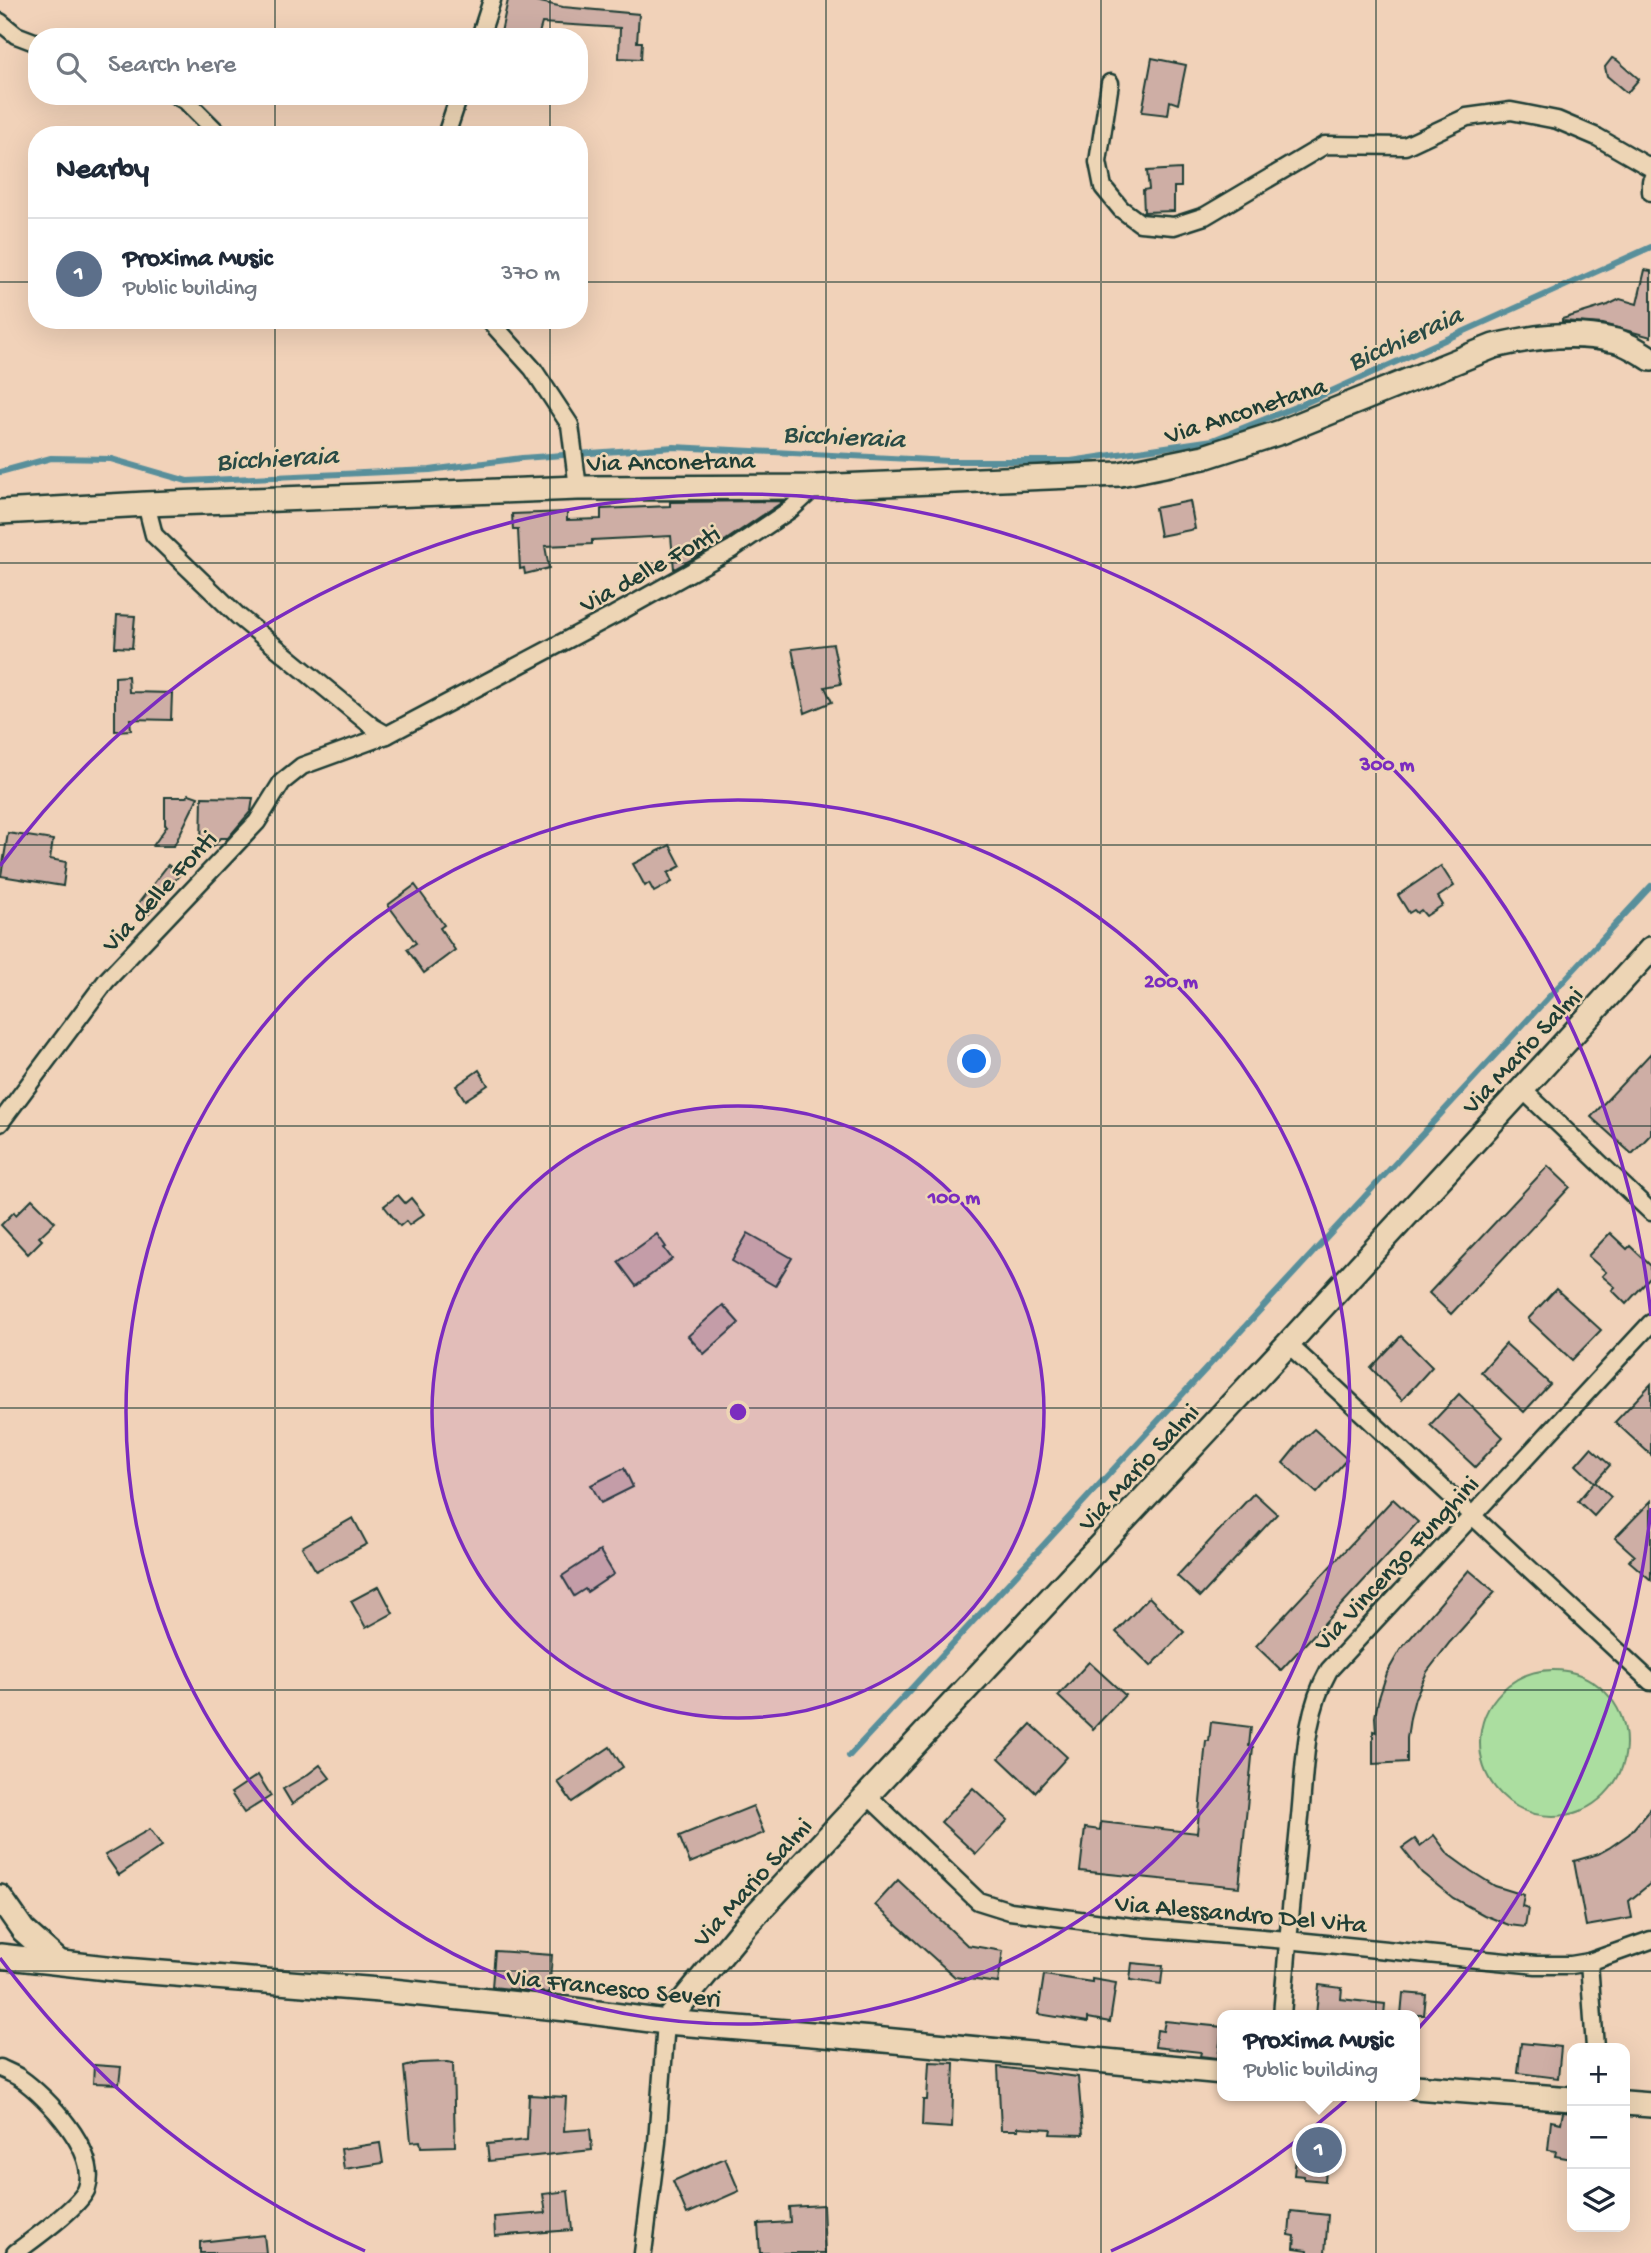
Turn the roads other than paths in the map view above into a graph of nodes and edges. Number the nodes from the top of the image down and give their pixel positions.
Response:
1 (492, 0) edge
2 (0, 23) edge
3 (483, 28) edge
4 (28, 40) edge
5 (1110, 83) dead end
6 (190, 105) edge
7 (456, 105) edge
8 (210, 126) edge
9 (449, 126) edge
10 (1651, 168) edge
11 (1651, 181) edge
12 (1651, 192) edge
13 (497, 329) edge
14 (1651, 359) edge
15 (577, 480) junction
16 (815, 487) junction
17 (146, 504) junction
18 (0, 512) edge
19 (387, 735) junction
20 (1651, 949) edge
21 (1522, 1089) junction
22 (0, 1124) edge
23 (1651, 1212) edge
24 (1651, 1323) edge
25 (1288, 1344) junction
26 (1472, 1514) junction
27 (1651, 1682) edge
28 (867, 1795) junction
29 (0, 1896) edge
30 (1287, 1940) junction
31 (1651, 1940) edge
32 (0, 1956) edge
33 (59, 1962) junction
34 (1589, 1962) junction
35 (1282, 2010) edge
36 (666, 2022) junction
37 (1595, 2043) edge
38 (0, 2068) edge
39 (1217, 2070) edge
40 (1420, 2087) edge
41 (1567, 2099) edge
42 (15, 2253) edge
43 (643, 2253) edge

1 - 3 street
2 - 4 street
5 - 10 street
6 - 8 street
7 - 9 street
11 - 12 street
13 - 15 street
14 - 16 street, Via Anconetana
15 - 16 street, Via Anconetana
15 - 17 street, Via Anconetana
16 - 19 street, Via delle Fonti
17 - 18 street, Via Anconetana
17 - 19 street
19 - 22 street, Via delle Fonti
20 - 21 street, Via Mario Salmi
21 - 23 street
21 - 25 street, Via Mario Salmi
24 - 26 street, Via Vincenzo Funghini
25 - 26 street
25 - 28 street, Via Mario Salmi
26 - 27 street
26 - 30 street, Via Vincenzo Funghini
28 - 30 street, Via Alessandro Del Vita
28 - 36 street, Via Mario Salmi
29 - 33 street
30 - 34 street, Via Alessandro Del Vita
30 - 35 street, Via Vincenzo Funghini
31 - 34 street, Via Alessandro Del Vita
32 - 33 street, Via Francesco Severi
33 - 36 street, Via Francesco Severi
34 - 37 street
36 - 39 street, Via Francesco Severi
36 - 43 street
38 - 42 street
40 - 41 street

